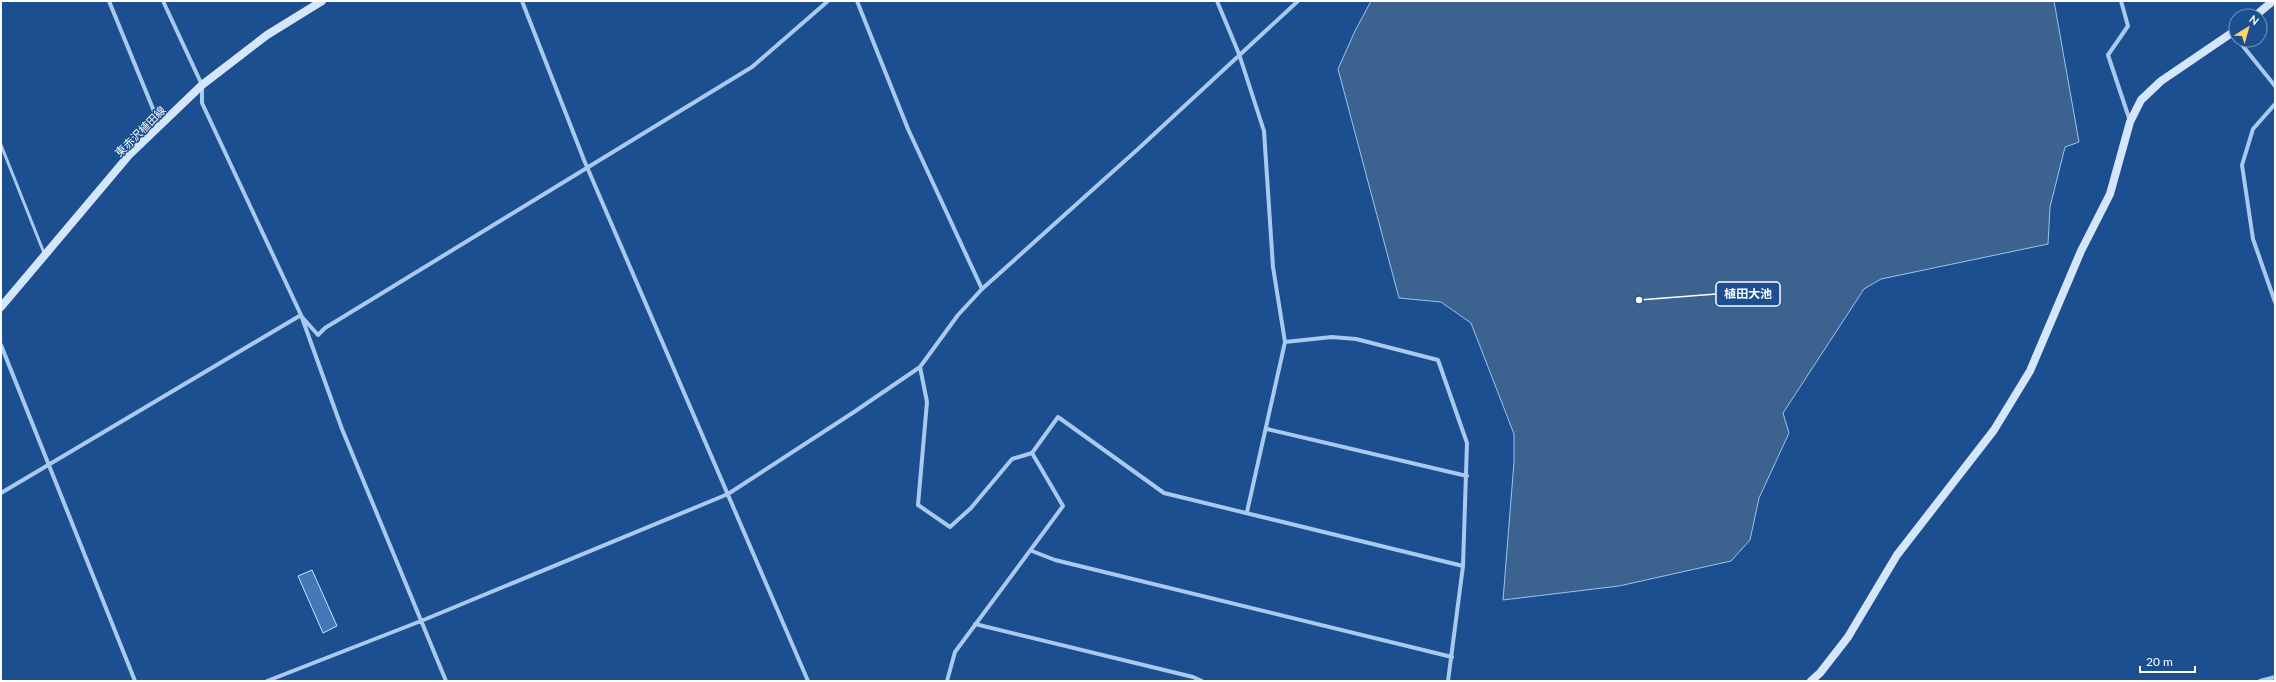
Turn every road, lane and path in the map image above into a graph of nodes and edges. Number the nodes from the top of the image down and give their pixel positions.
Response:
1 (109, 1) edge
2 (163, 1) edge
3 (322, 1) edge
4 (522, 1) edge
5 (828, 1) edge
6 (857, 1) edge
7 (1217, 1) edge
8 (1298, 1) edge
9 (2121, 1) edge
10 (2274, 1) edge
11 (2265, 8) edge
12 (2228, 39) edge
13 (2245, 48) edge
14 (1239, 54) junction
15 (202, 85) junction
16 (2275, 86) edge
17 (2275, 104) edge
18 (2130, 122) junction
19 (160, 126) junction
20 (1, 145) edge
21 (587, 167) junction
22 (45, 256) junction
23 (982, 290) junction
24 (2275, 302) edge
25 (1, 308) edge
26 (301, 315) junction
27 (1285, 342) junction
28 (1, 345) edge
29 (920, 367) junction
30 (1267, 429) junction
31 (1032, 453) junction
32 (48, 465) junction
33 (1468, 476) junction
34 (1, 493) edge
35 (728, 494) junction
36 (1247, 512) junction
37 (1032, 551) junction
38 (1463, 566) junction
39 (421, 621) junction
40 (975, 624) junction
41 (1452, 657) junction
42 (2275, 677) edge
43 (135, 681) edge
44 (267, 681) edge
45 (446, 681) edge
46 (808, 681) edge
47 (947, 681) edge
48 (1202, 681) edge
49 (1448, 681) edge
50 (1811, 681) edge
51 (2260, 681) edge

1 - 19 street
2 - 15 street
3 - 15 street, 東赤沢植田線
4 - 21 street
5 - 21 street
6 - 23 street
7 - 14 street
8 - 14 street
9 - 18 street
10 - 11 street
12 - 18 street
13 - 16 street
14 - 23 street
14 - 27 street
15 - 19 street, 東赤沢植田線
15 - 26 street
17 - 24 street
18 - 50 street
19 - 22 street, 東赤沢植田線
20 - 22 lane
21 - 26 street
21 - 35 street
22 - 25 street, 東赤沢植田線
23 - 29 street
26 - 32 street
26 - 39 street
27 - 30 street
27 - 33 street
28 - 32 street
29 - 31 street
29 - 35 street
30 - 33 street
30 - 36 street
31 - 36 street
31 - 37 street
32 - 34 street
32 - 43 street
33 - 38 street
35 - 39 street
35 - 46 street
36 - 38 street
37 - 40 street
37 - 41 street
38 - 41 street
39 - 44 street
39 - 45 street
40 - 47 street
40 - 48 street
41 - 49 street
42 - 51 street

